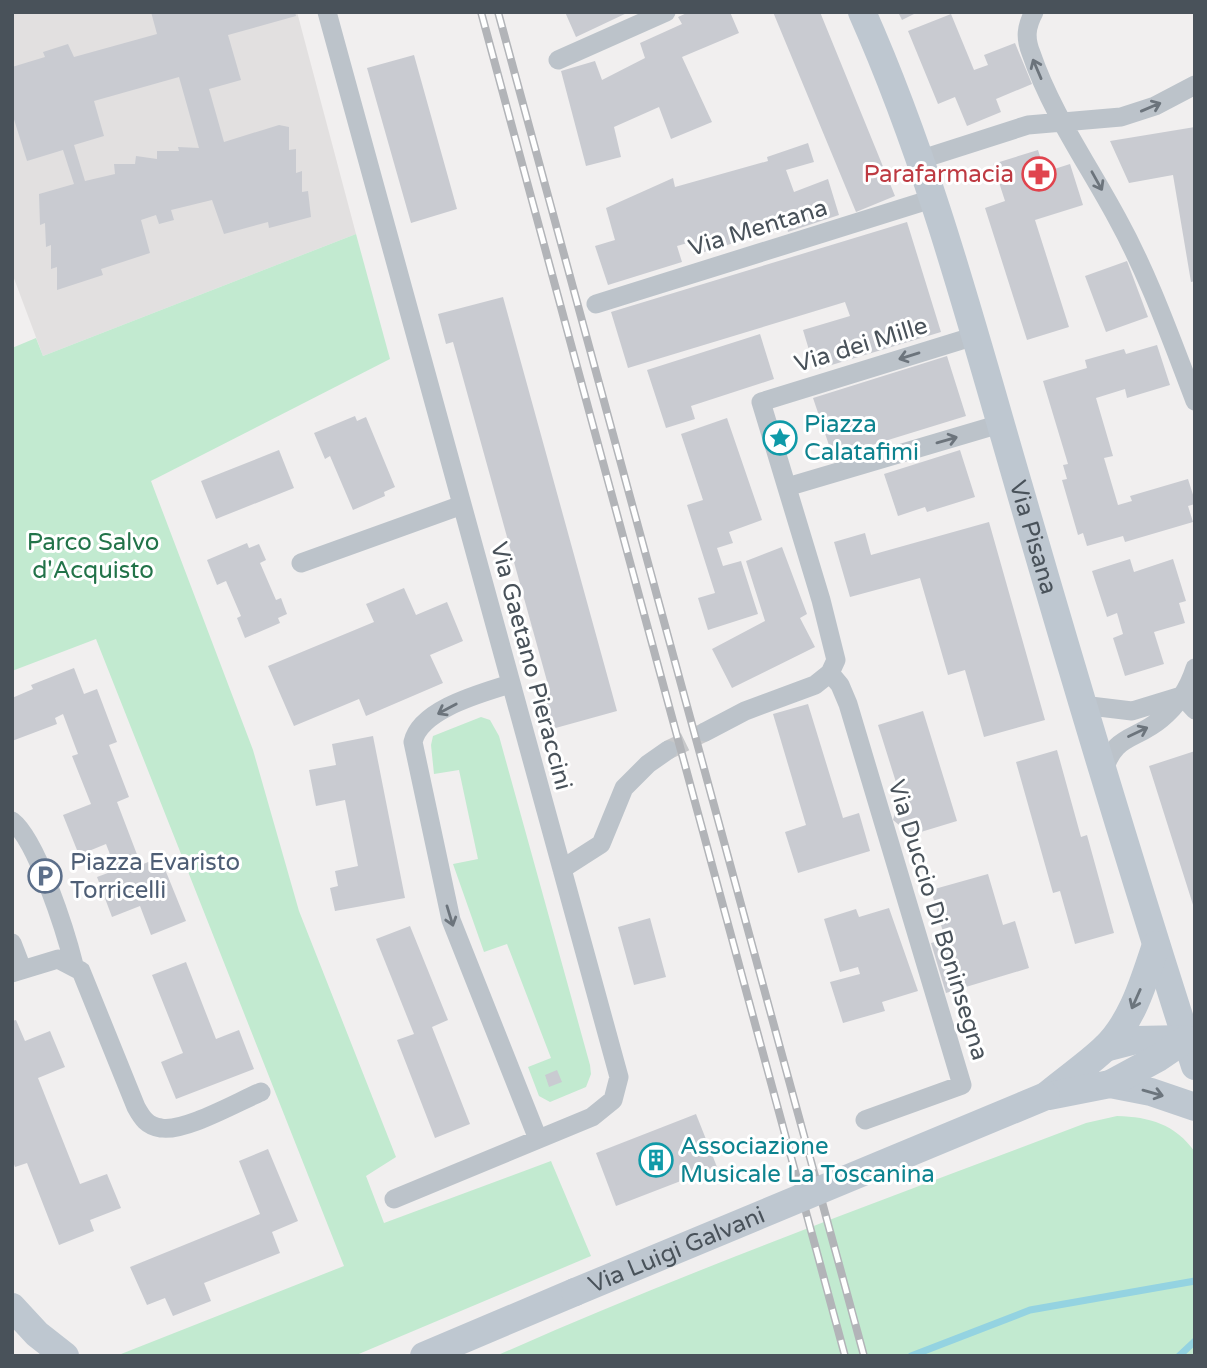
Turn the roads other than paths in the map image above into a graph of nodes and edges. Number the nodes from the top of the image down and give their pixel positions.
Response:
1 (327, 12) edge
2 (666, 12) edge
3 (862, 12) edge
4 (1034, 12) edge
5 (558, 60) dead end
6 (1195, 85) edge
7 (1061, 123) junction
8 (922, 159) junction
9 (934, 198) junction
10 (596, 304) dead end
11 (975, 335) junction
12 (1195, 401) edge
13 (1000, 424) junction
14 (787, 487) junction
15 (462, 505) junction
16 (301, 563) dead end
17 (1195, 668) edge
18 (830, 673) junction
19 (510, 684) junction
20 (1188, 703) edge
21 (1082, 705) junction
22 (705, 732) tunnel mouth
23 (668, 750) tunnel mouth
24 (1103, 775) junction
25 (12, 821) edge
26 (562, 869) junction
27 (12, 943) edge
28 (1156, 944) junction
29 (74, 965) junction
30 (17, 971) edge
31 (1186, 1039) junction
32 (1105, 1048) junction
33 (1195, 1066) edge
34 (1110, 1084) junction
35 (261, 1092) dead end
36 (1046, 1096) junction
37 (1195, 1107) edge
38 (865, 1120) dead end
39 (538, 1139) junction
40 (394, 1199) dead end
41 (12, 1307) edge
42 (65, 1356) edge
43 (424, 1356) edge

1 - 15 street, Via Gaetano Pieraccini
2 - 5 street
3 - 8 main road, Via Pisana
7 -> 4 street
7 -> 6 street
7 - 8 street
7 -> 12 street
8 - 9 main road, Via Pisana
9 - 10 street, Via Mentana
9 - 11 main road, Via Pisana
11 - 13 main road, Via Pisana
11 -> 14 street, Via dei Mille
14 -> 13 street
13 - 21 main road, Via Pisana
14 - 18 street
15 - 16 street
15 - 19 street, Via Gaetano Pieraccini
17 - 20 street
18 - 22 street
18 - 38 street, Via Duccio Di Boninsegna
19 - 26 street, Via Gaetano Pieraccini
19 -> 39 street
20 - 21 street
24 -> 20 street
21 - 24 main road, Via Pisana
23 - 26 street
24 - 28 main road, Via Pisana
25 - 29 street
26 - 39 street, Via Gaetano Pieraccini
27 - 30 street
28 - 31 main road, Via Pisana
28 -> 32 main road, Via Luigi Galvani
29 - 30 street
29 - 35 street
31 - 32 main road, Via Luigi Galvani
31 - 33 main road, Via Pisana
31 - 34 main road, Via Luigi Galvani
32 - 36 main road, Via Luigi Galvani
34 - 36 main road, Via Luigi Galvani
34 -> 37 main road, Via Luigi Galvani
36 - 43 main road, Via Luigi Galvani, bridge
39 - 40 street, Via Gaetano Pieraccini
41 - 42 main road

